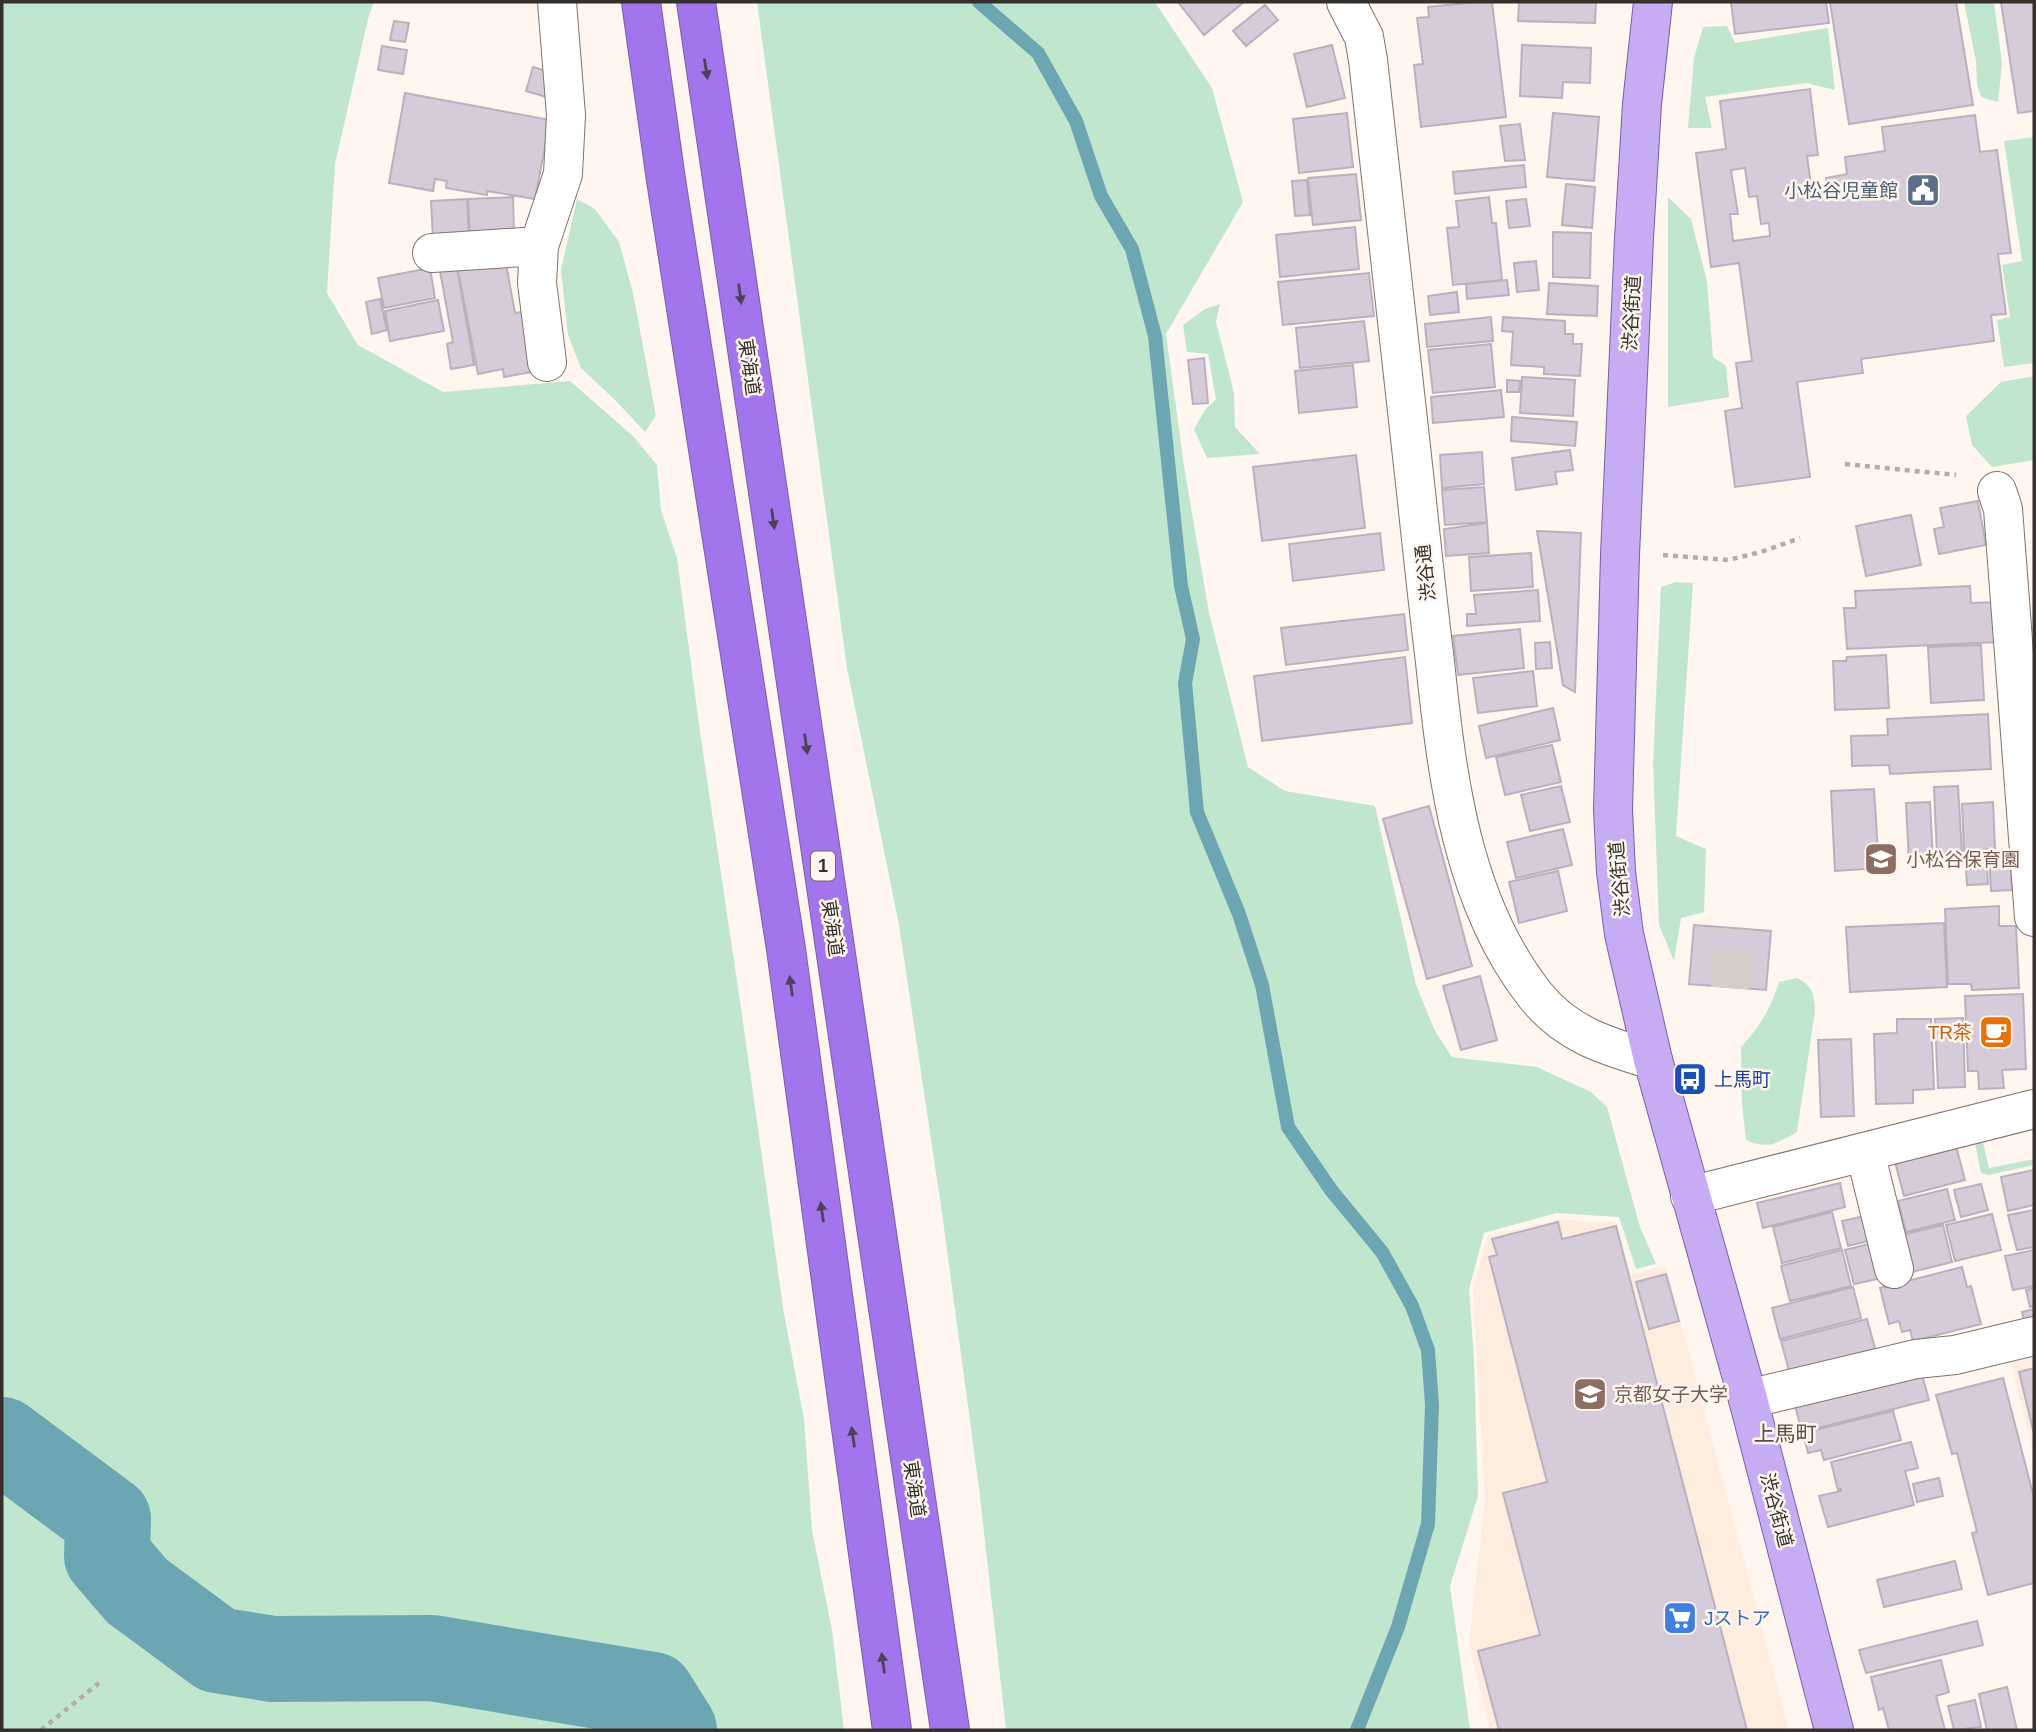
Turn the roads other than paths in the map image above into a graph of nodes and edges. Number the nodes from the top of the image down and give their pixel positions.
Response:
1 (557, 2) edge
2 (640, 2) edge
3 (696, 2) edge
4 (1346, 2) edge
5 (1653, 2) edge
6 (539, 246) junction
7 (432, 253) dead end
8 (547, 362) dead end
9 (1997, 491) dead end
10 (2034, 917) edge
11 (1653, 1060) junction
12 (2034, 1109) edge
13 (1865, 1152) junction
14 (1690, 1196) junction
15 (1894, 1269) dead end
16 (2034, 1336) edge
17 (1748, 1399) junction
18 (892, 1730) edge
19 (950, 1730) edge
20 (1834, 1730) edge

1 - 6 street
18 -> 2 highway
3 -> 19 highway, 東海道 / 1
4 - 11 street, 渋谷通
5 - 11 main road, 渋谷街道
6 - 7 street
6 - 8 street
9 - 10 street
11 - 14 main road, 渋谷街道
12 - 13 street
13 - 14 street
13 - 15 street
14 - 17 main road, 渋谷街道
16 - 17 street
17 - 20 main road, 渋谷街道

